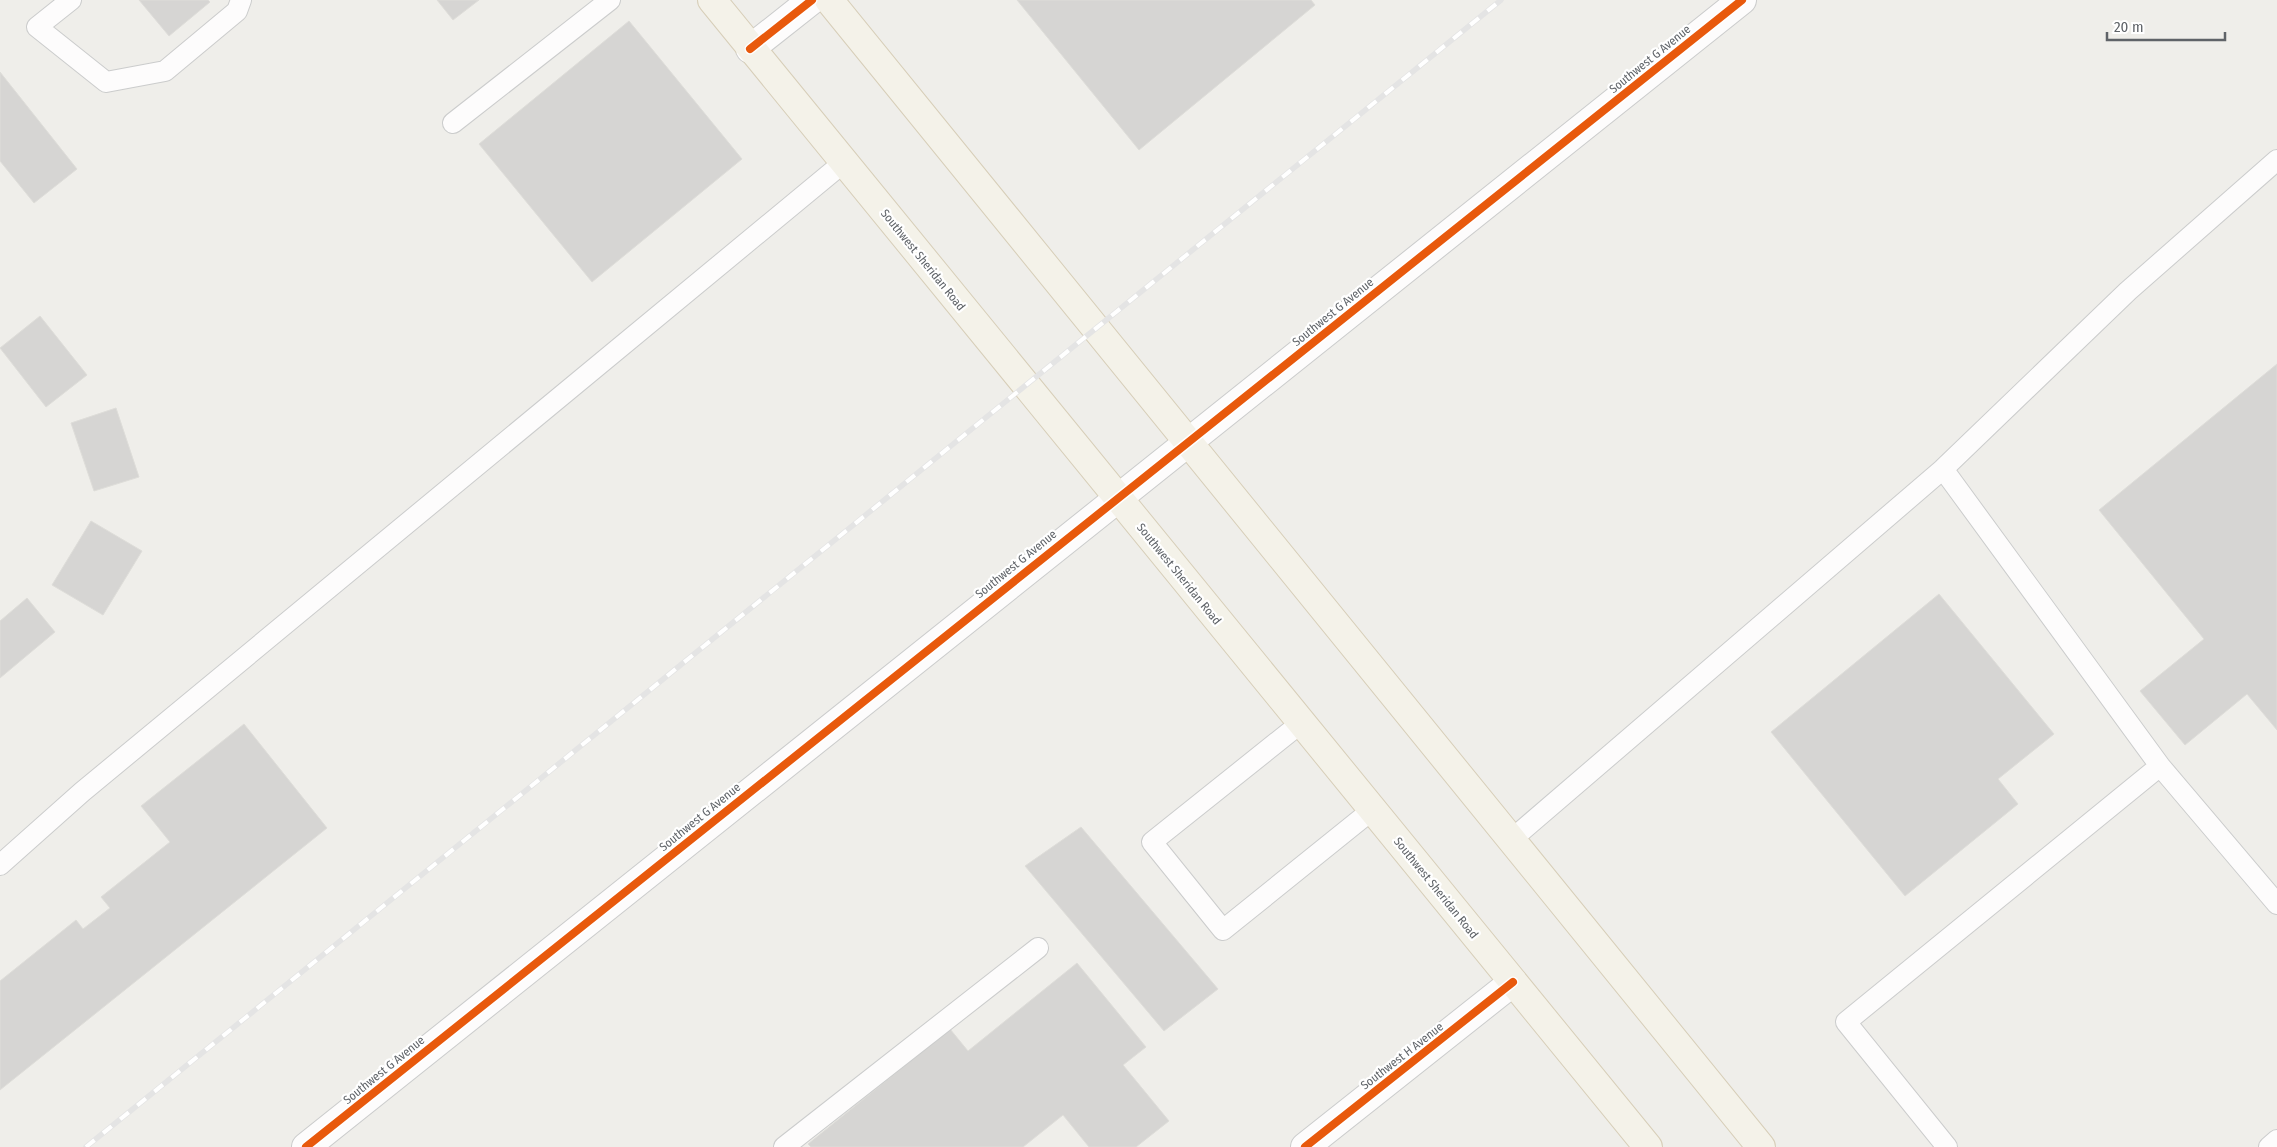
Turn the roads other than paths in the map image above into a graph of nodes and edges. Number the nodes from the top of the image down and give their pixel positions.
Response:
1 (71, 0) edge
2 (241, 0) edge
3 (610, 0) edge
4 (712, 0) edge
5 (812, 0) edge
6 (829, 0) edge
7 (1742, 0) edge
8 (750, 49) junction
9 (453, 123) dead end
10 (2277, 160) edge
11 (843, 163) junction
12 (1188, 442) junction
13 (1943, 469) junction
14 (1118, 498) junction
15 (1300, 722) junction
16 (2160, 766) junction
17 (1372, 810) junction
18 (1511, 840) junction
19 (0, 864) edge
20 (2277, 904) edge
21 (1038, 948) dead end
22 (1513, 982) junction
23 (2277, 1140) edge
24 (306, 1147) edge
25 (784, 1147) edge
26 (1305, 1147) edge
27 (1648, 1147) edge
28 (1761, 1147) edge
29 (1947, 1147) edge
30 (2269, 1147) edge

1 - 2 lane
3 - 9 lane
4 - 8 main road, Southwest Sheridan Road
5 - 8 street
6 - 12 main road
7 - 12 street, Southwest G Avenue
8 - 11 main road, Southwest Sheridan Road
10 - 13 lane
11 - 14 main road, Southwest Sheridan Road
11 - 19 lane
12 - 14 street, Southwest G Avenue
12 - 18 main road
13 - 16 lane
13 - 18 lane
14 - 15 main road, Southwest Sheridan Road
14 - 24 street, Southwest G Avenue
15 - 17 main road, Southwest Sheridan Road
15 - 17 lane
16 - 20 lane
16 - 29 lane
17 - 22 main road, Southwest Sheridan Road
18 - 28 main road
21 - 25 lane
22 - 26 street, Southwest H Avenue
22 - 27 main road, Southwest Sheridan Road
23 - 30 lane

